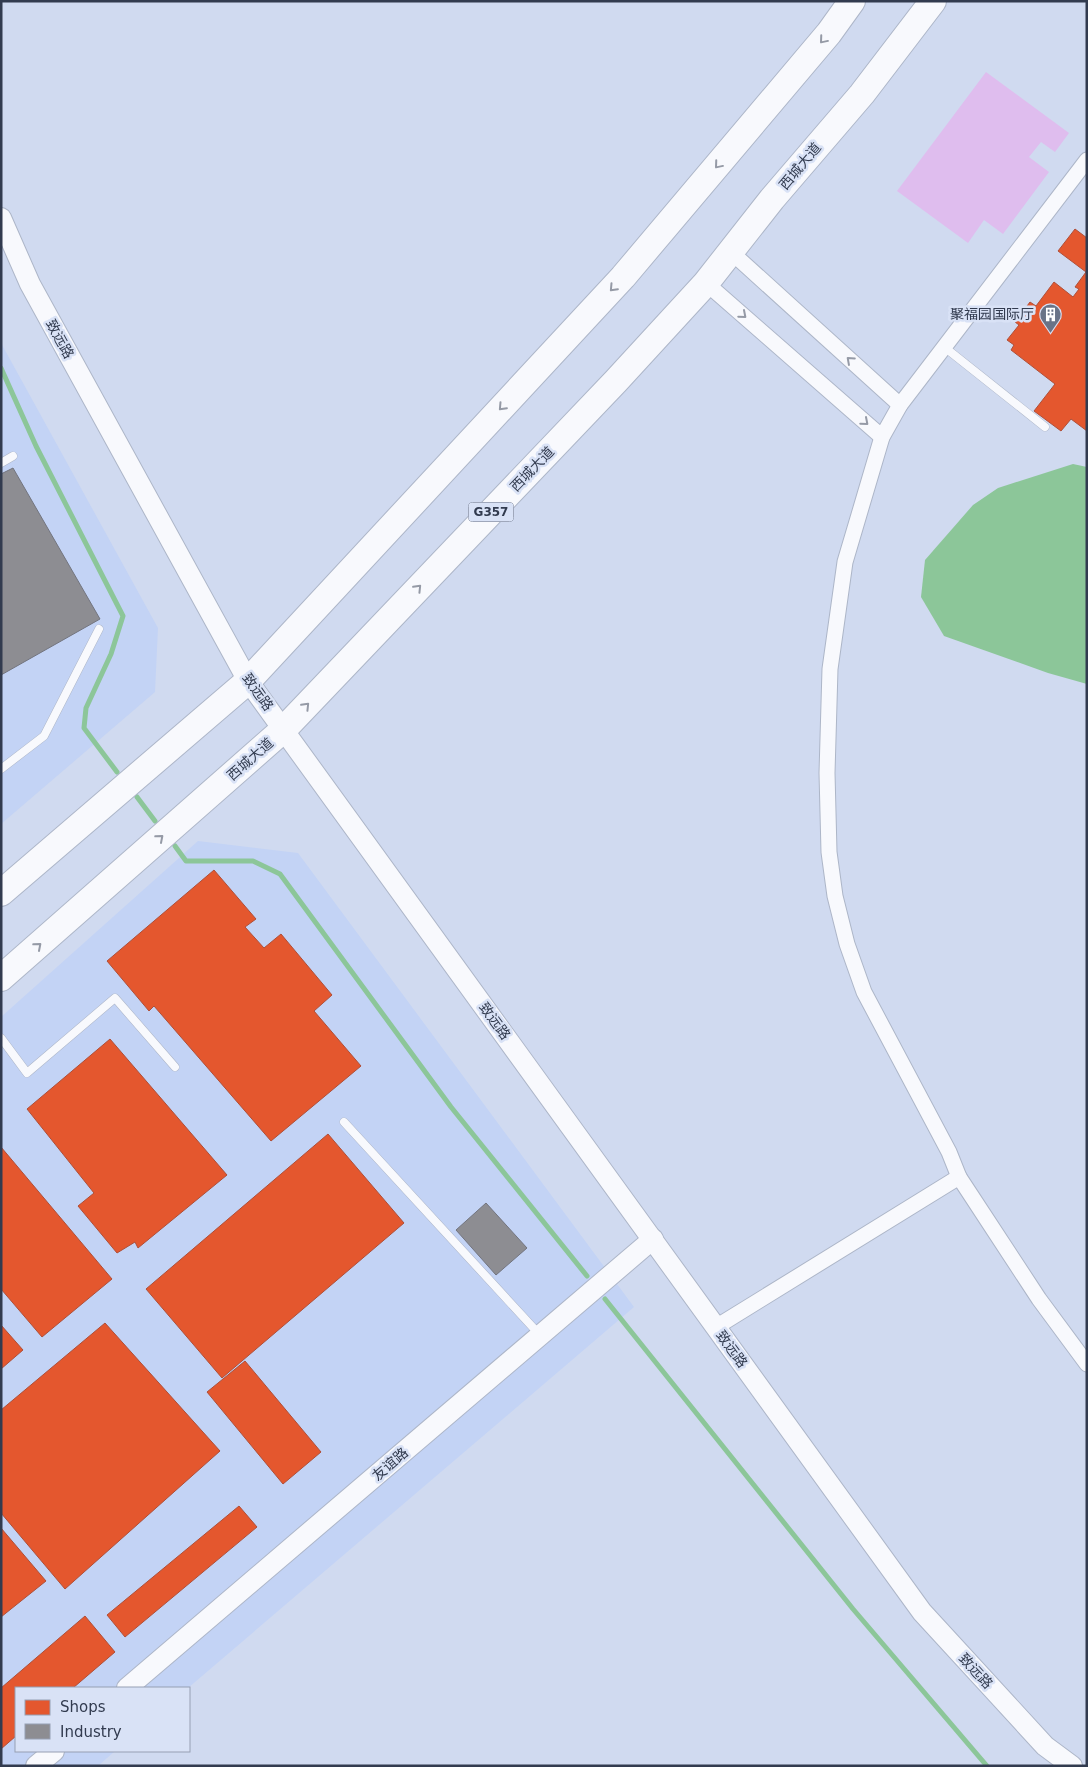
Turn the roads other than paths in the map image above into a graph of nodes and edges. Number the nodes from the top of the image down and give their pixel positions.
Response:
1 (852, 1) edge
2 (933, 1) edge
3 (1087, 160) edge
4 (1, 218) edge
5 (730, 252) junction
6 (706, 283) junction
7 (943, 346) junction
8 (900, 405) junction
9 (1045, 427) dead end
10 (882, 437) junction
11 (13, 456) dead end
12 (1, 463) edge
13 (99, 629) dead end
14 (248, 681) junction
15 (284, 729) junction
16 (1, 769) edge
17 (1, 893) edge
18 (1, 978) edge
19 (1, 1038) edge
20 (176, 1067) dead end
21 (344, 1122) dead end
22 (959, 1177) junction
23 (653, 1239) junction
24 (716, 1327) junction
25 (540, 1335) junction
26 (1087, 1364) edge
27 (128, 1687) edge
28 (53, 1752) edge
29 (36, 1766) edge
30 (1072, 1766) edge

1 -> 14 highway
2 - 5 highway, 西城大道 / G357
3 - 7 street
4 - 14 main road, 致远路
5 - 6 highway, 西城大道 / G357
8 -> 5 street
6 -> 10 street
15 -> 6 highway, 西城大道 / G357
7 - 8 street
7 - 9 lane
8 - 10 street
10 - 22 street
11 - 12 lane
13 - 16 lane
14 - 15 main road, 致远路
14 - 17 highway
18 -> 15 highway, 西城大道 / G357
15 - 23 main road, 致远路
19 - 20 lane
21 - 25 lane
22 - 24 street
22 - 26 street
23 - 24 main road, 致远路
23 - 25 main road, 友谊路
24 - 30 main road, 致远路
25 - 27 main road, 友谊路
28 - 29 main road

